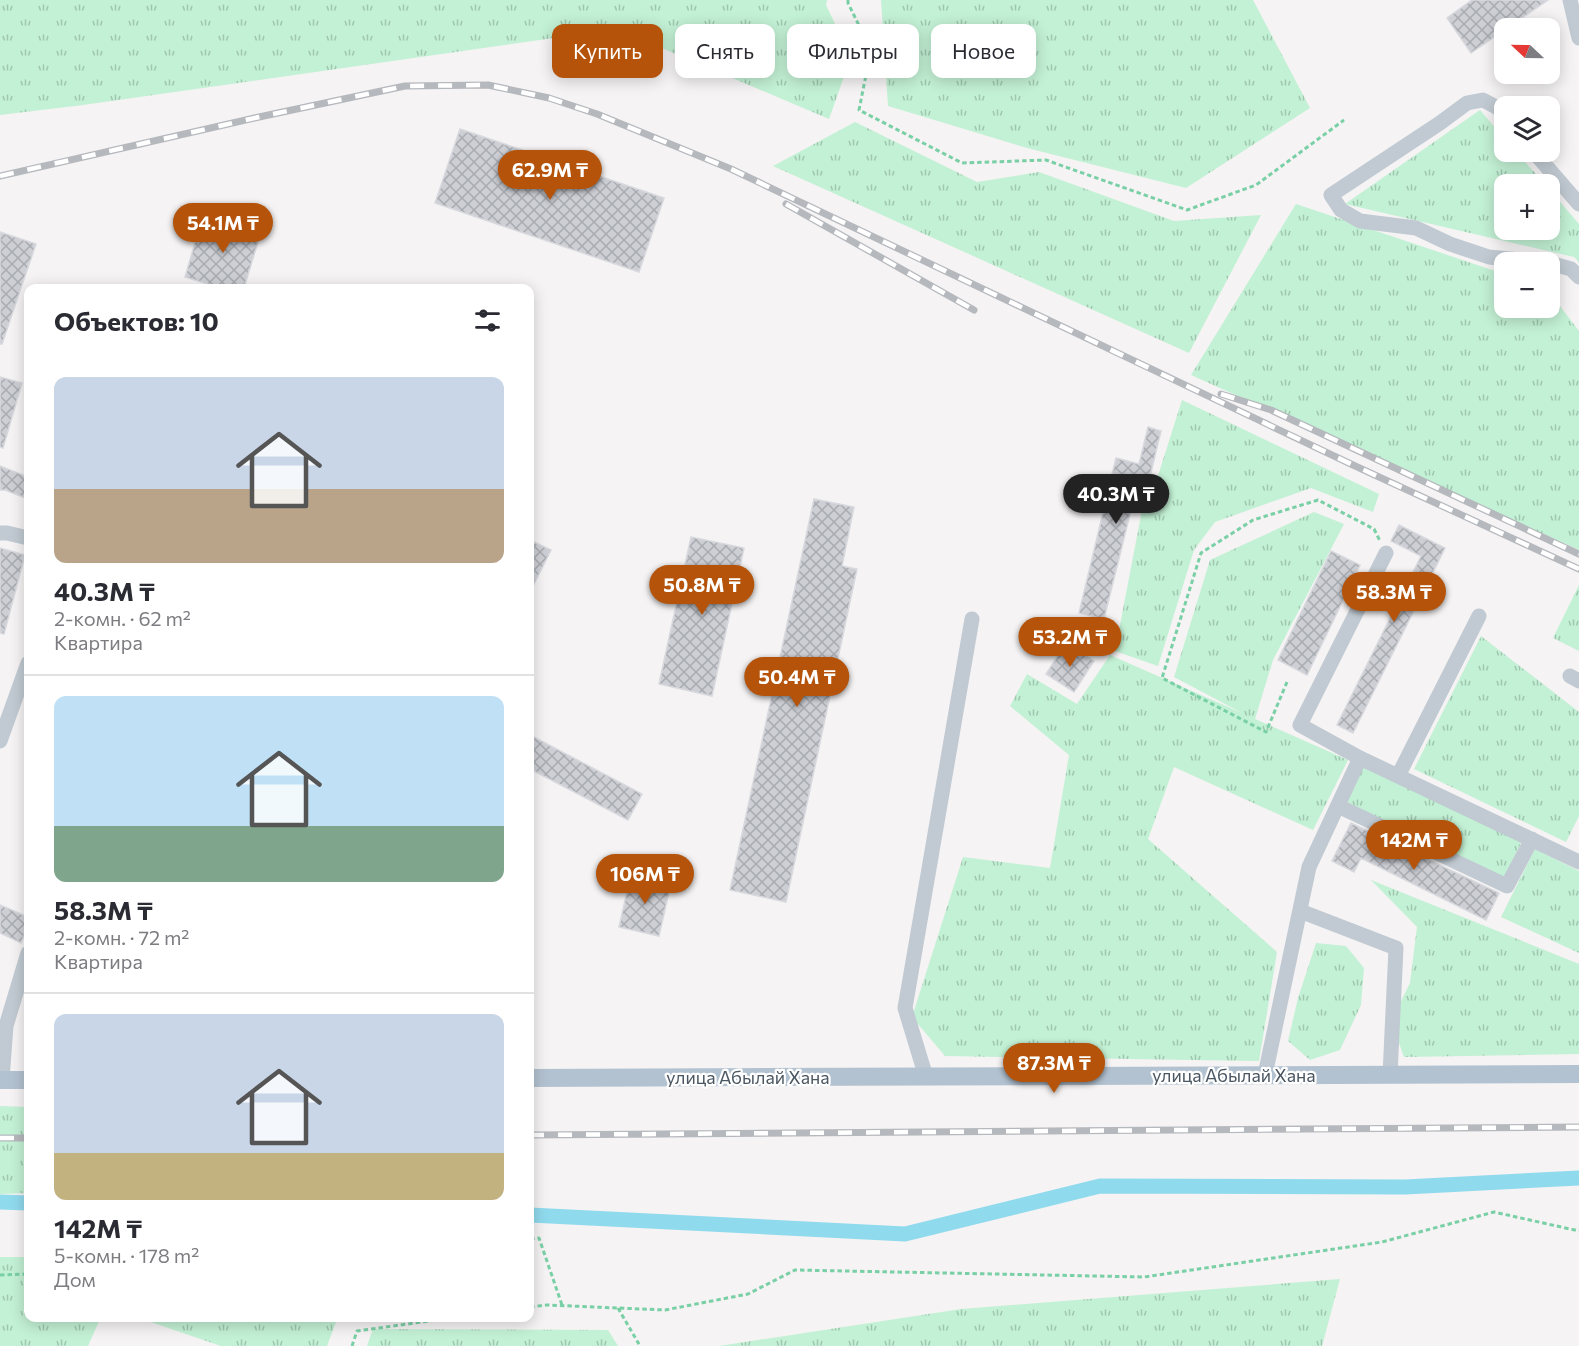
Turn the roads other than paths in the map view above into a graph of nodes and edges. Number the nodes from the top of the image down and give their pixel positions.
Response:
1 (1570, 0) edge
2 (1579, 38) edge
3 (1494, 106) edge
4 (1543, 162) edge
5 (1579, 204) edge
6 (1494, 257) edge
7 (1560, 266) edge
8 (1579, 277) edge
9 (0, 533) edge
10 (24, 537) edge
11 (1386, 554) road end
12 (1479, 616) dead end
13 (972, 619) dead end
14 (24, 674) edge
15 (0, 741) edge
16 (1360, 758) junction
17 (1398, 776) junction
18 (1338, 806) junction
19 (1532, 839) junction
20 (1579, 862) edge
21 (1300, 911) junction
22 (24, 966) edge
23 (1390, 1074) junction
24 (1579, 1074) edge
25 (1265, 1075) junction
26 (926, 1077) junction
27 (534, 1078) edge
28 (1, 1080) edge
29 (24, 1080) edge

1 - 2 street
3 - 6 street
4 - 5 street
7 - 8 street
9 - 10 street
11 - 16 street
12 - 17 street
13 - 26 street
14 - 15 street
16 - 17 street
16 - 18 street
17 - 19 street
18 - 19 street
18 - 21 street
19 - 20 street
21 - 23 street
21 - 25 street
22 - 28 street
23 - 24 main road, улица Абылай Хана
23 - 25 main road, улица Абылай Хана
25 - 26 main road, улица Абылай Хана
26 - 27 main road, улица Абылай Хана
28 - 29 main road

